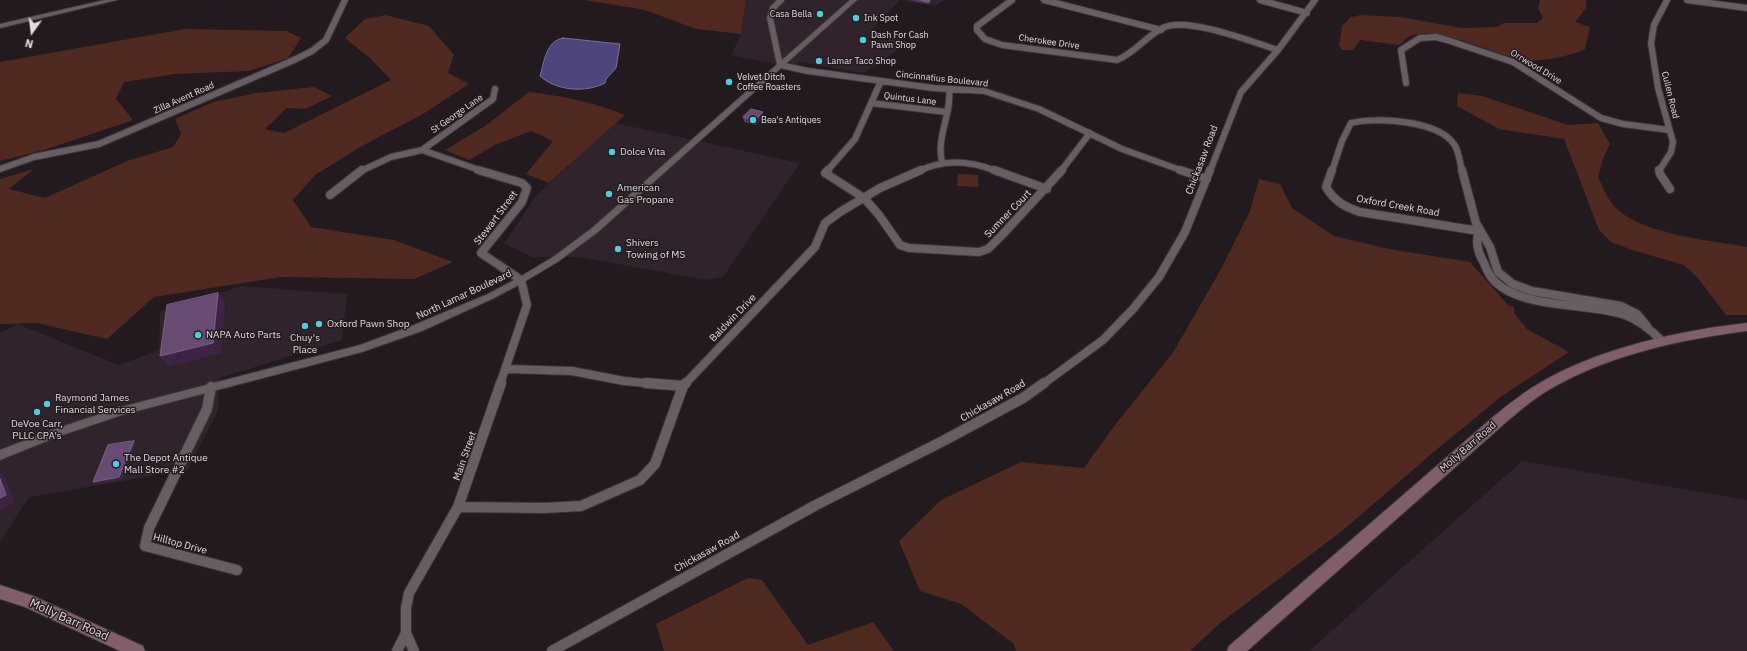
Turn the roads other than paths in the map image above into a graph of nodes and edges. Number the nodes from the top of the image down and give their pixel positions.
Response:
1 (114, 0) edge
2 (345, 0) edge
3 (781, 0) edge
4 (854, 0) edge
5 (1012, 0) edge
6 (1044, 0) edge
7 (1260, 0) edge
8 (1315, 0) edge
9 (1667, 0) edge
10 (1687, 0) edge
11 (1747, 8) edge
12 (1307, 13) junction
13 (0, 26) edge
14 (1161, 30) junction
15 (1278, 50) junction
16 (780, 66) junction
17 (881, 81) junction
18 (1406, 83) dead end
19 (949, 88) junction
20 (494, 89) dead end
21 (871, 103) junction
22 (946, 112) junction
23 (1669, 130) junction
24 (1090, 133) junction
25 (422, 150) junction
26 (942, 162) junction
27 (0, 169) edge
28 (1206, 179) junction
29 (1047, 189) junction
30 (1670, 189) dead end
31 (330, 195) dead end
32 (864, 198) junction
33 (1479, 231) junction
34 (521, 280) junction
35 (1747, 328) edge
36 (1662, 340) junction
37 (506, 368) junction
38 (683, 386) junction
39 (211, 387) junction
40 (0, 455) edge
41 (458, 507) junction
42 (237, 570) dead end
43 (0, 592) edge
44 (406, 633) junction
45 (399, 649) edge
46 (137, 651) edge
47 (414, 651) edge
48 (552, 651) edge
49 (1234, 651) edge

1 - 13 street
2 - 27 street, Zilla Avent Road
3 - 16 street
4 - 16 street, North Lamar Boulevard
5 - 14 street, Cherokee Drive
6 - 14 street
7 - 12 street
8 - 12 street, Chickasaw Road
9 - 23 street, Cullen Road
10 - 11 street
12 - 15 street, Chickasaw Road
14 - 15 street, Cherokee Drive
15 - 28 street, Chickasaw Road
16 - 17 street, Cincinnatius Boulevard
16 - 34 street, North Lamar Boulevard
17 - 19 street, Cincinnatius Boulevard
17 - 21 street
18 - 23 street, Orrwood Drive
19 - 22 street
19 - 24 street, Cincinnatius Boulevard
20 - 25 street, St George Lane
21 - 22 street, Quintus Lane
21 - 32 street, Sumner Court
22 - 26 street
23 - 30 street, Cullen Road
24 - 28 street, Cincinnatius Boulevard
24 - 29 street, Sumner Court
25 - 31 street
25 - 34 street, Stewart Street
26 - 29 street, Baldwin Drive
26 - 32 street, Baldwin Drive
28 - 48 street, Chickasaw Road
29 - 32 street, Sumner Court
32 - 38 street, Baldwin Drive
33 - 33 street, Oxford Creek Road
33 - 36 street, Oxford Creek Road
34 - 37 street, Main Street
34 - 39 street, North Lamar Boulevard
35 - 36 main road, Molly Barr Road
36 - 49 main road, Molly Barr Road
37 - 38 street
37 - 41 street, Main Street
38 - 41 street, Baldwin Drive
39 - 40 street, North Lamar Boulevard
39 - 42 street, Hilltop Drive
41 - 44 street, Main Street
43 - 46 main road, Molly Barr Road
44 - 45 street
44 - 47 street

